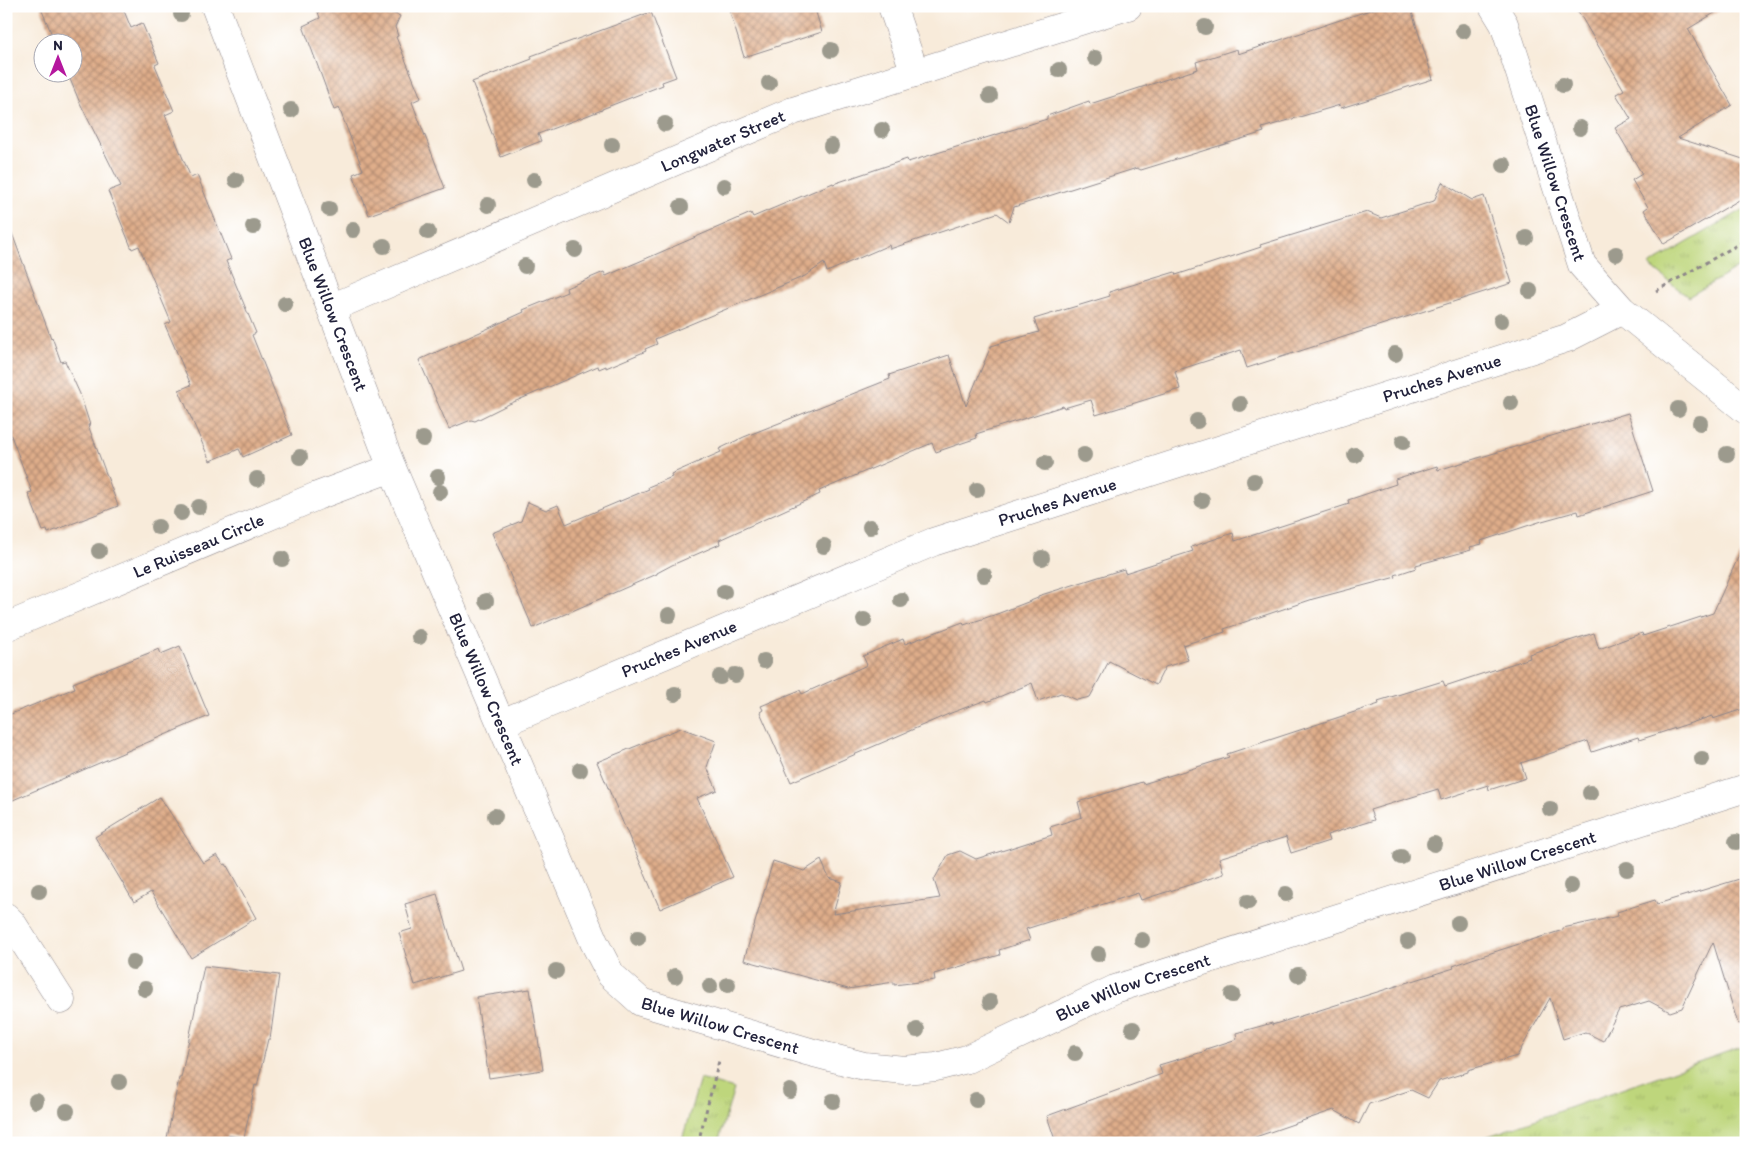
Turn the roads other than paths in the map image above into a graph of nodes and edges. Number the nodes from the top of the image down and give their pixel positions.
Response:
1 (215, 6) edge
2 (892, 6) edge
3 (1128, 6) edge
4 (1493, 6) edge
5 (915, 73) junction
6 (331, 308) junction
7 (1622, 310) junction
8 (1746, 410) edge
9 (392, 468) junction
10 (6, 627) edge
11 (502, 723) junction
12 (1746, 788) edge
13 (6, 917) edge
14 (61, 1000) dead end

1 - 6 street, Blue Willow Crescent
2 - 5 street
3 - 5 street, Longwater Street
4 - 7 street, Blue Willow Crescent
5 - 6 street, Longwater Street
6 - 9 street, Blue Willow Crescent
7 - 8 street, Blue Willow Crescent
7 - 11 street, Pruches Avenue
9 - 10 street, Le Ruisseau Circle
9 - 11 street, Blue Willow Crescent
11 - 12 street, Blue Willow Crescent
13 - 14 street

